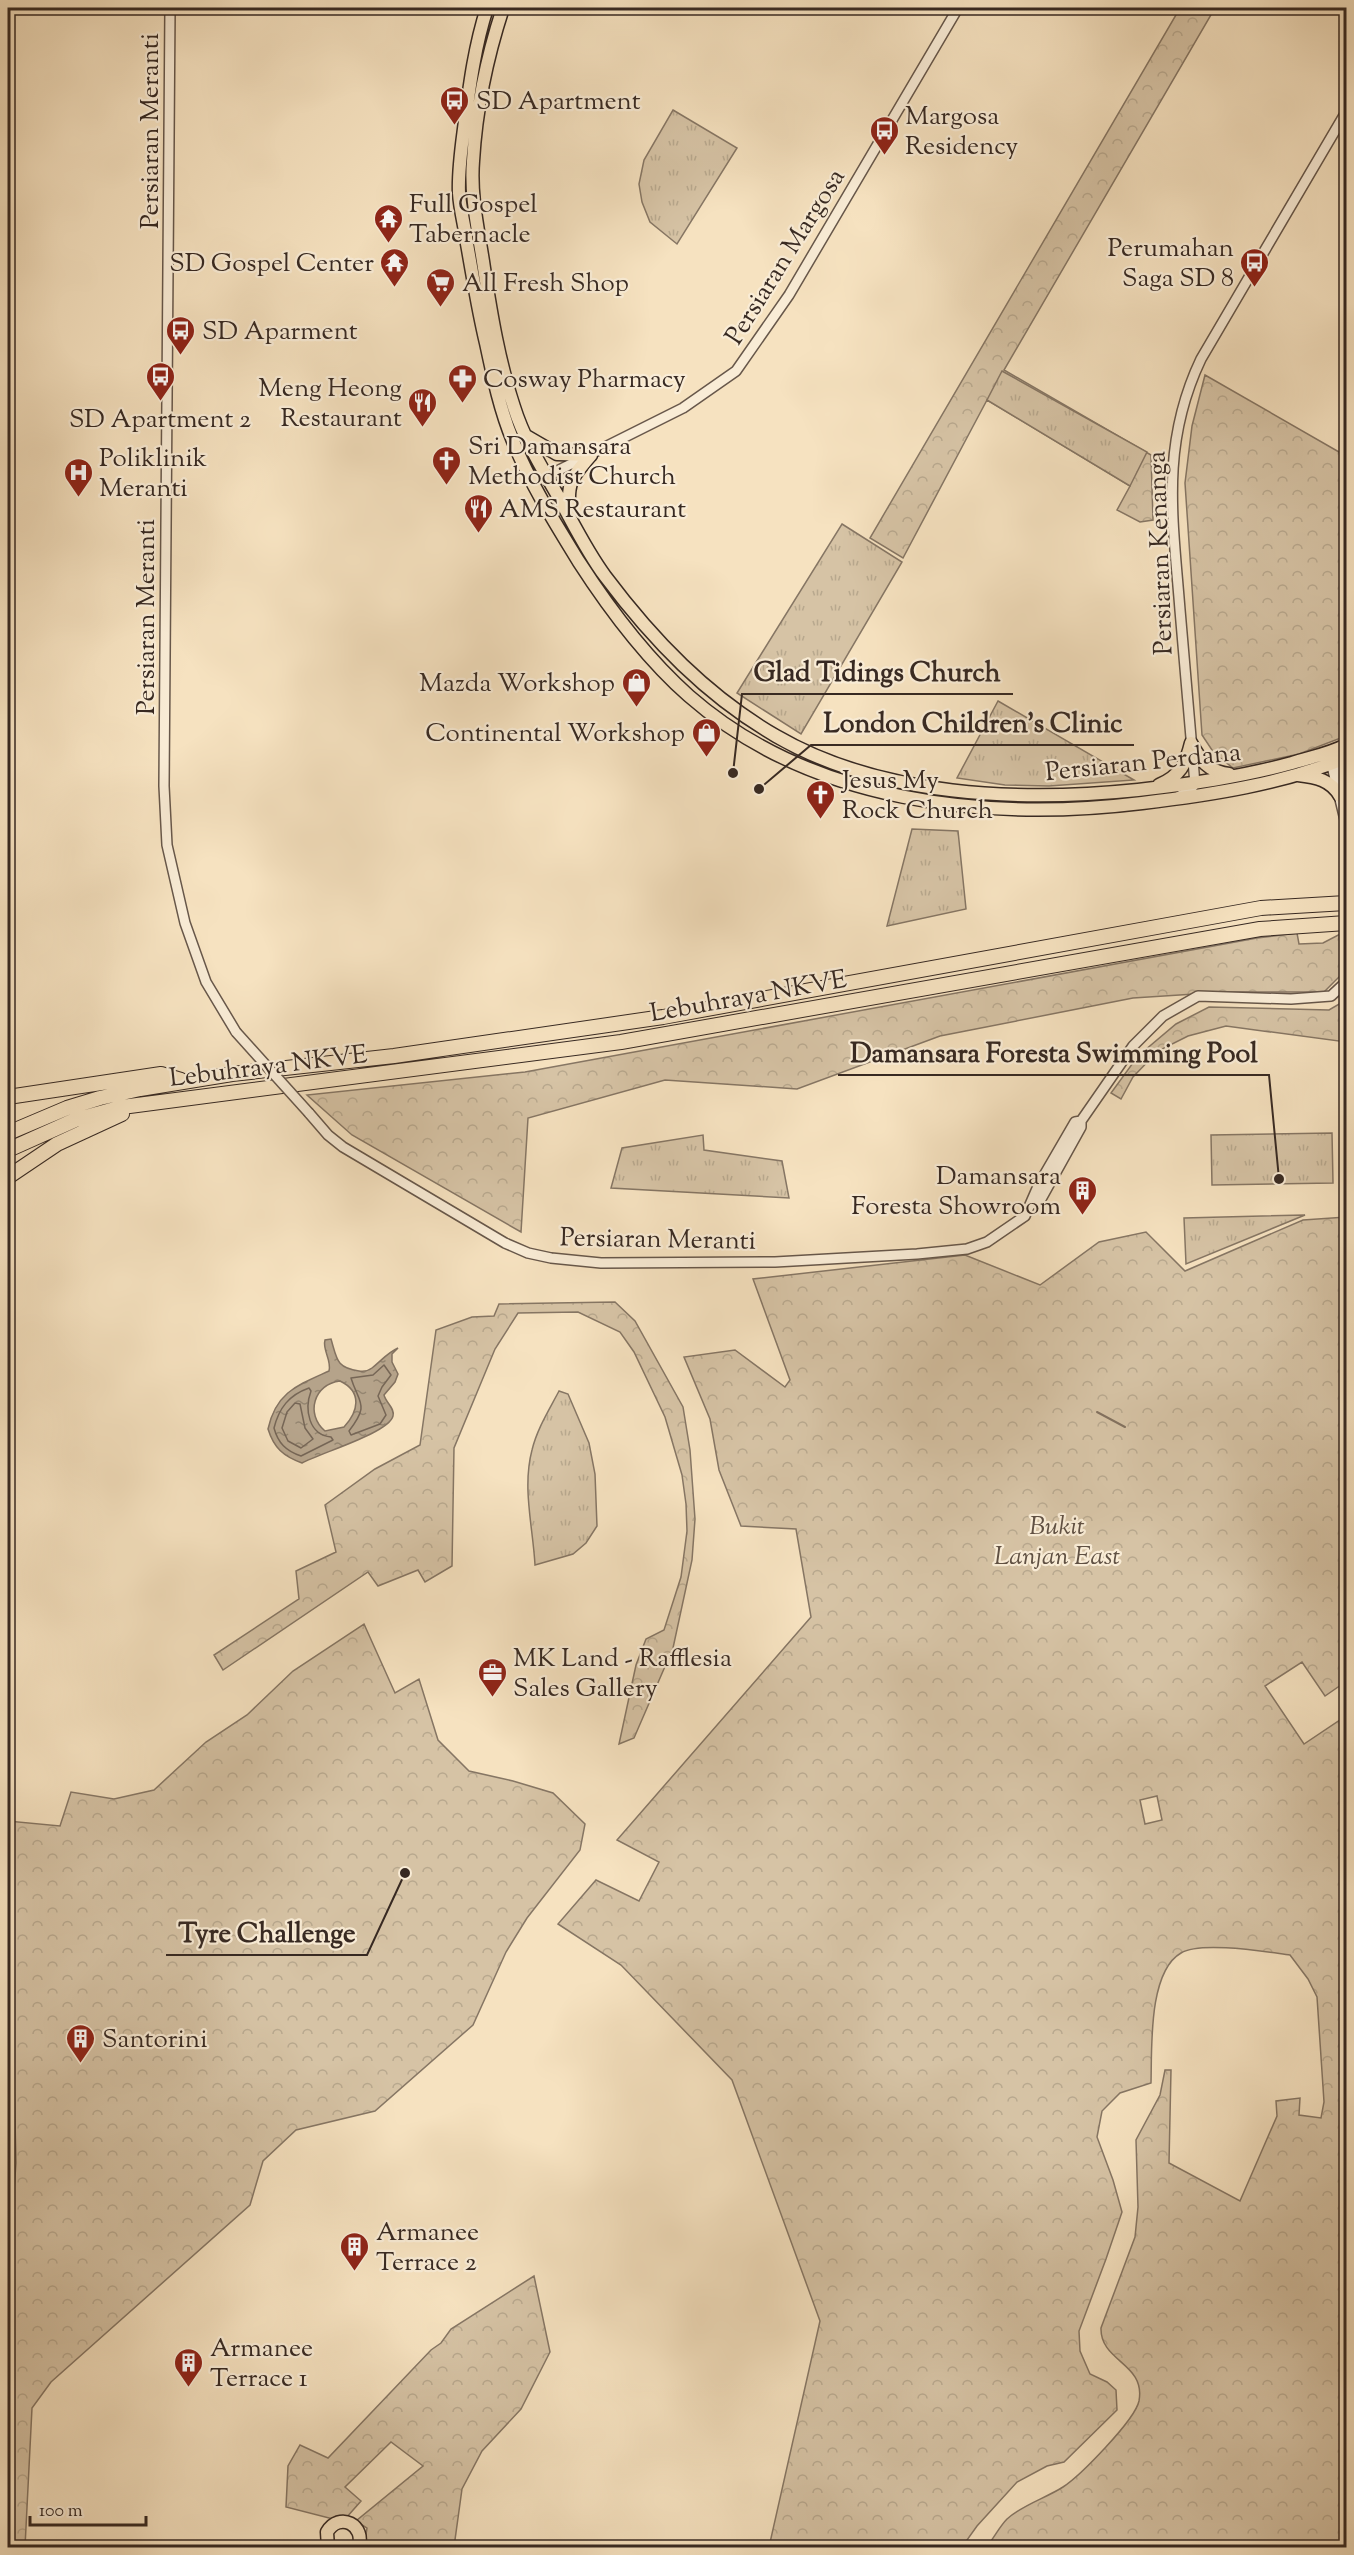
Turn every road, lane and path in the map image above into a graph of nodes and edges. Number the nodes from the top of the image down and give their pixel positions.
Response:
1 (170, 8) edge
2 (487, 8) edge
3 (503, 8) edge
4 (958, 8) edge
5 (1347, 112) edge
6 (525, 435) junction
7 (513, 441) junction
8 (591, 454) junction
9 (547, 476) junction
10 (570, 518) junction
11 (555, 522) junction
12 (1191, 743) junction
13 (1338, 755) edge
14 (826, 759) junction
15 (820, 772) junction
16 (1293, 774) junction
17 (1239, 775) junction
18 (1195, 784) junction
19 (1153, 788) junction
20 (1219, 792) junction
21 (1343, 793) edge
22 (1173, 799) junction
23 (1347, 824) edge
24 (1347, 903) edge
25 (1347, 923) edge
26 (1347, 982) edge
27 (186, 1082) junction
28 (8, 1097) edge
29 (156, 1103) junction
30 (1081, 1121) junction
31 (8, 1133) edge
32 (1060, 1147) junction
33 (8, 1150) edge
34 (1056, 1170) junction
35 (8, 1177) edge
36 (1039, 1184) junction
37 (1032, 1204) junction
38 (360, 2546) edge
39 (328, 2547) edge

1 - 37 street, Persiaran Meranti, bridge
2 - 7 main road, Persiaran Perdana
3 - 6 main road, Persiaran Perdana
4 - 8 street, Persiaran Margosa
5 - 12 street, Persiaran Kenanga
6 - 8 main road
6 - 9 main road, Persiaran Perdana
7 - 9 main road
7 - 11 main road, Persiaran Perdana
8 - 9 street, Persiaran Margosa
8 - 10 main road
9 - 10 main road, Persiaran Perdana
9 - 11 main road
10 - 14 main road, Persiaran Perdana
11 - 15 main road, Persiaran Perdana
12 - 17 main road
12 - 18 street, Persiaran Kenanga
12 - 19 main road
13 - 16 main road, Persiaran Perdana
13 - 17 main road, Persiaran Perdana
13 - 21 street
14 - 15 main road
14 - 19 main road, Persiaran Perdana
15 - 22 main road, Persiaran Perdana
16 - 20 main road, Persiaran Perdana
16 - 21 main road
17 - 18 main road, Persiaran Perdana
18 - 19 main road, Persiaran Perdana
18 - 20 street
18 - 22 street
20 - 22 main road, Persiaran Perdana
21 - 23 street
24 - 27 highway, Lebuhraya NKVE
25 - 29 highway, Lebuhraya NKVE
26 - 30 street, Persiaran Meranti
27 - 28 highway
27 - 31 highway, Lebuhraya NKVE
29 - 33 highway
29 - 35 highway
30 - 32 street, Persiaran Meranti
30 - 34 street, Persiaran Meranti
32 - 34 street
32 - 36 street, Persiaran Meranti
34 - 36 street
34 - 37 street, Persiaran Meranti
36 - 37 street, Persiaran Meranti
38 - 39 main road

